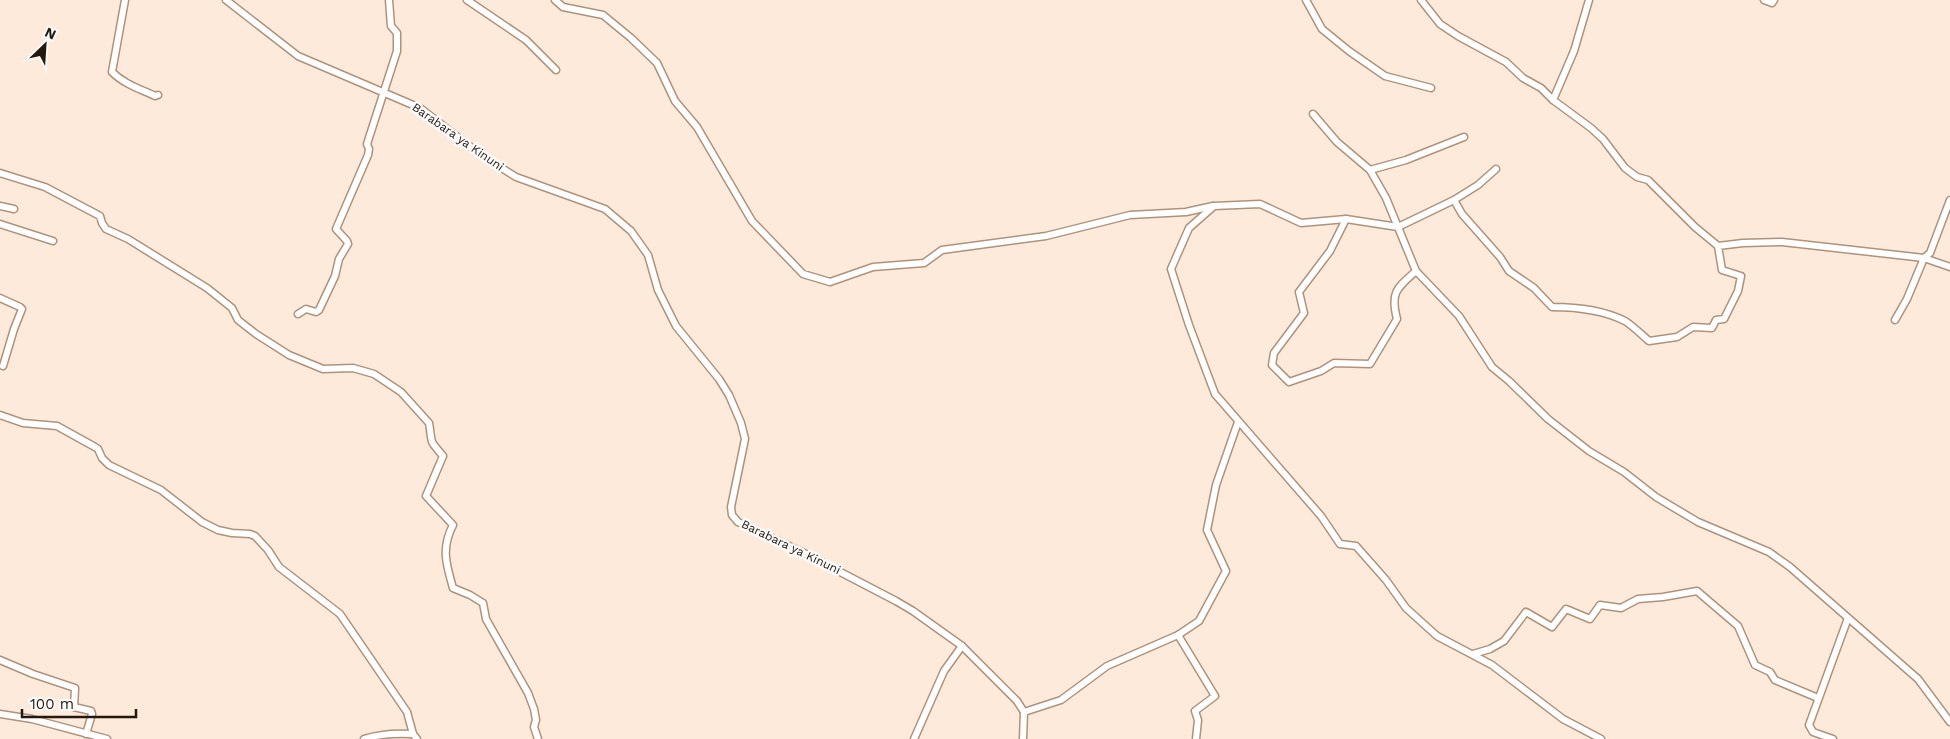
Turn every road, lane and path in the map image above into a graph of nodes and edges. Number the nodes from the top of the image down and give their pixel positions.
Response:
1 (125, 0) edge
2 (226, 0) edge
3 (389, 0) edge
4 (467, 0) edge
5 (555, 0) edge
6 (1306, 0) edge
7 (1421, 0) edge
8 (1588, 0) edge
9 (1764, 0) edge
10 (1774, 0) edge
11 (556, 70) dead end
12 (1430, 88) dead end
13 (384, 92) junction
14 (158, 95) dead end
15 (1553, 100) junction
16 (1313, 114) dead end
17 (1464, 137) dead end
18 (1496, 169) dead end
19 (1370, 170) junction
20 (0, 173) edge
21 (1454, 200) junction
22 (1950, 200) edge
23 (0, 206) edge
24 (1214, 206) junction
25 (14, 209) dead end
26 (1346, 219) junction
27 (0, 224) edge
28 (1398, 227) junction
29 (53, 240) dead end
30 (1718, 246) junction
31 (1924, 258) junction
32 (1950, 266) edge
33 (1416, 271) junction
34 (0, 298) edge
35 (298, 314) dead end
36 (1895, 320) dead end
37 (3, 366) dead end
38 (0, 415) edge
39 (1238, 422) junction
40 (1848, 618) junction
41 (1178, 635) junction
42 (962, 646) junction
43 (1473, 654) junction
44 (0, 660) edge
45 (1818, 698) junction
46 (1024, 712) junction
47 (0, 714) edge
48 (1950, 722) edge
49 (86, 734) junction
50 (415, 736) edge
51 (107, 739) edge
52 (364, 739) edge
53 (538, 739) edge
54 (914, 739) edge
55 (1023, 739) edge
56 (1196, 739) edge
57 (1601, 739) edge
58 (1832, 739) edge

1 - 14 street
2 - 13 street, Barabara ya Kinuni
3 - 13 street
4 - 11 street
5 - 24 street
6 - 12 street
7 - 15 street
8 - 15 street
9 - 10 street
13 - 35 street
13 - 42 street, Barabara ya Kinuni
15 - 30 street
16 - 19 street
17 - 19 street
18 - 21 street
19 - 28 street
20 - 53 street
21 - 28 street
21 - 30 street
22 - 31 street
23 - 25 street
24 - 26 street
24 - 39 street
26 - 28 street
26 - 33 street
27 - 29 street
28 - 33 street
30 - 31 street
31 - 32 street
31 - 36 street
33 - 40 street
34 - 37 street
38 - 50 street
39 - 41 street
39 - 43 street
40 - 45 street
40 - 48 street
41 - 46 street
41 - 56 street
42 - 46 street, Barabara ya Kinuni
42 - 54 street
43 - 45 street
43 - 57 street
44 - 49 street
45 - 58 street
46 - 55 street
47 - 49 street
49 - 51 street
50 - 52 street

